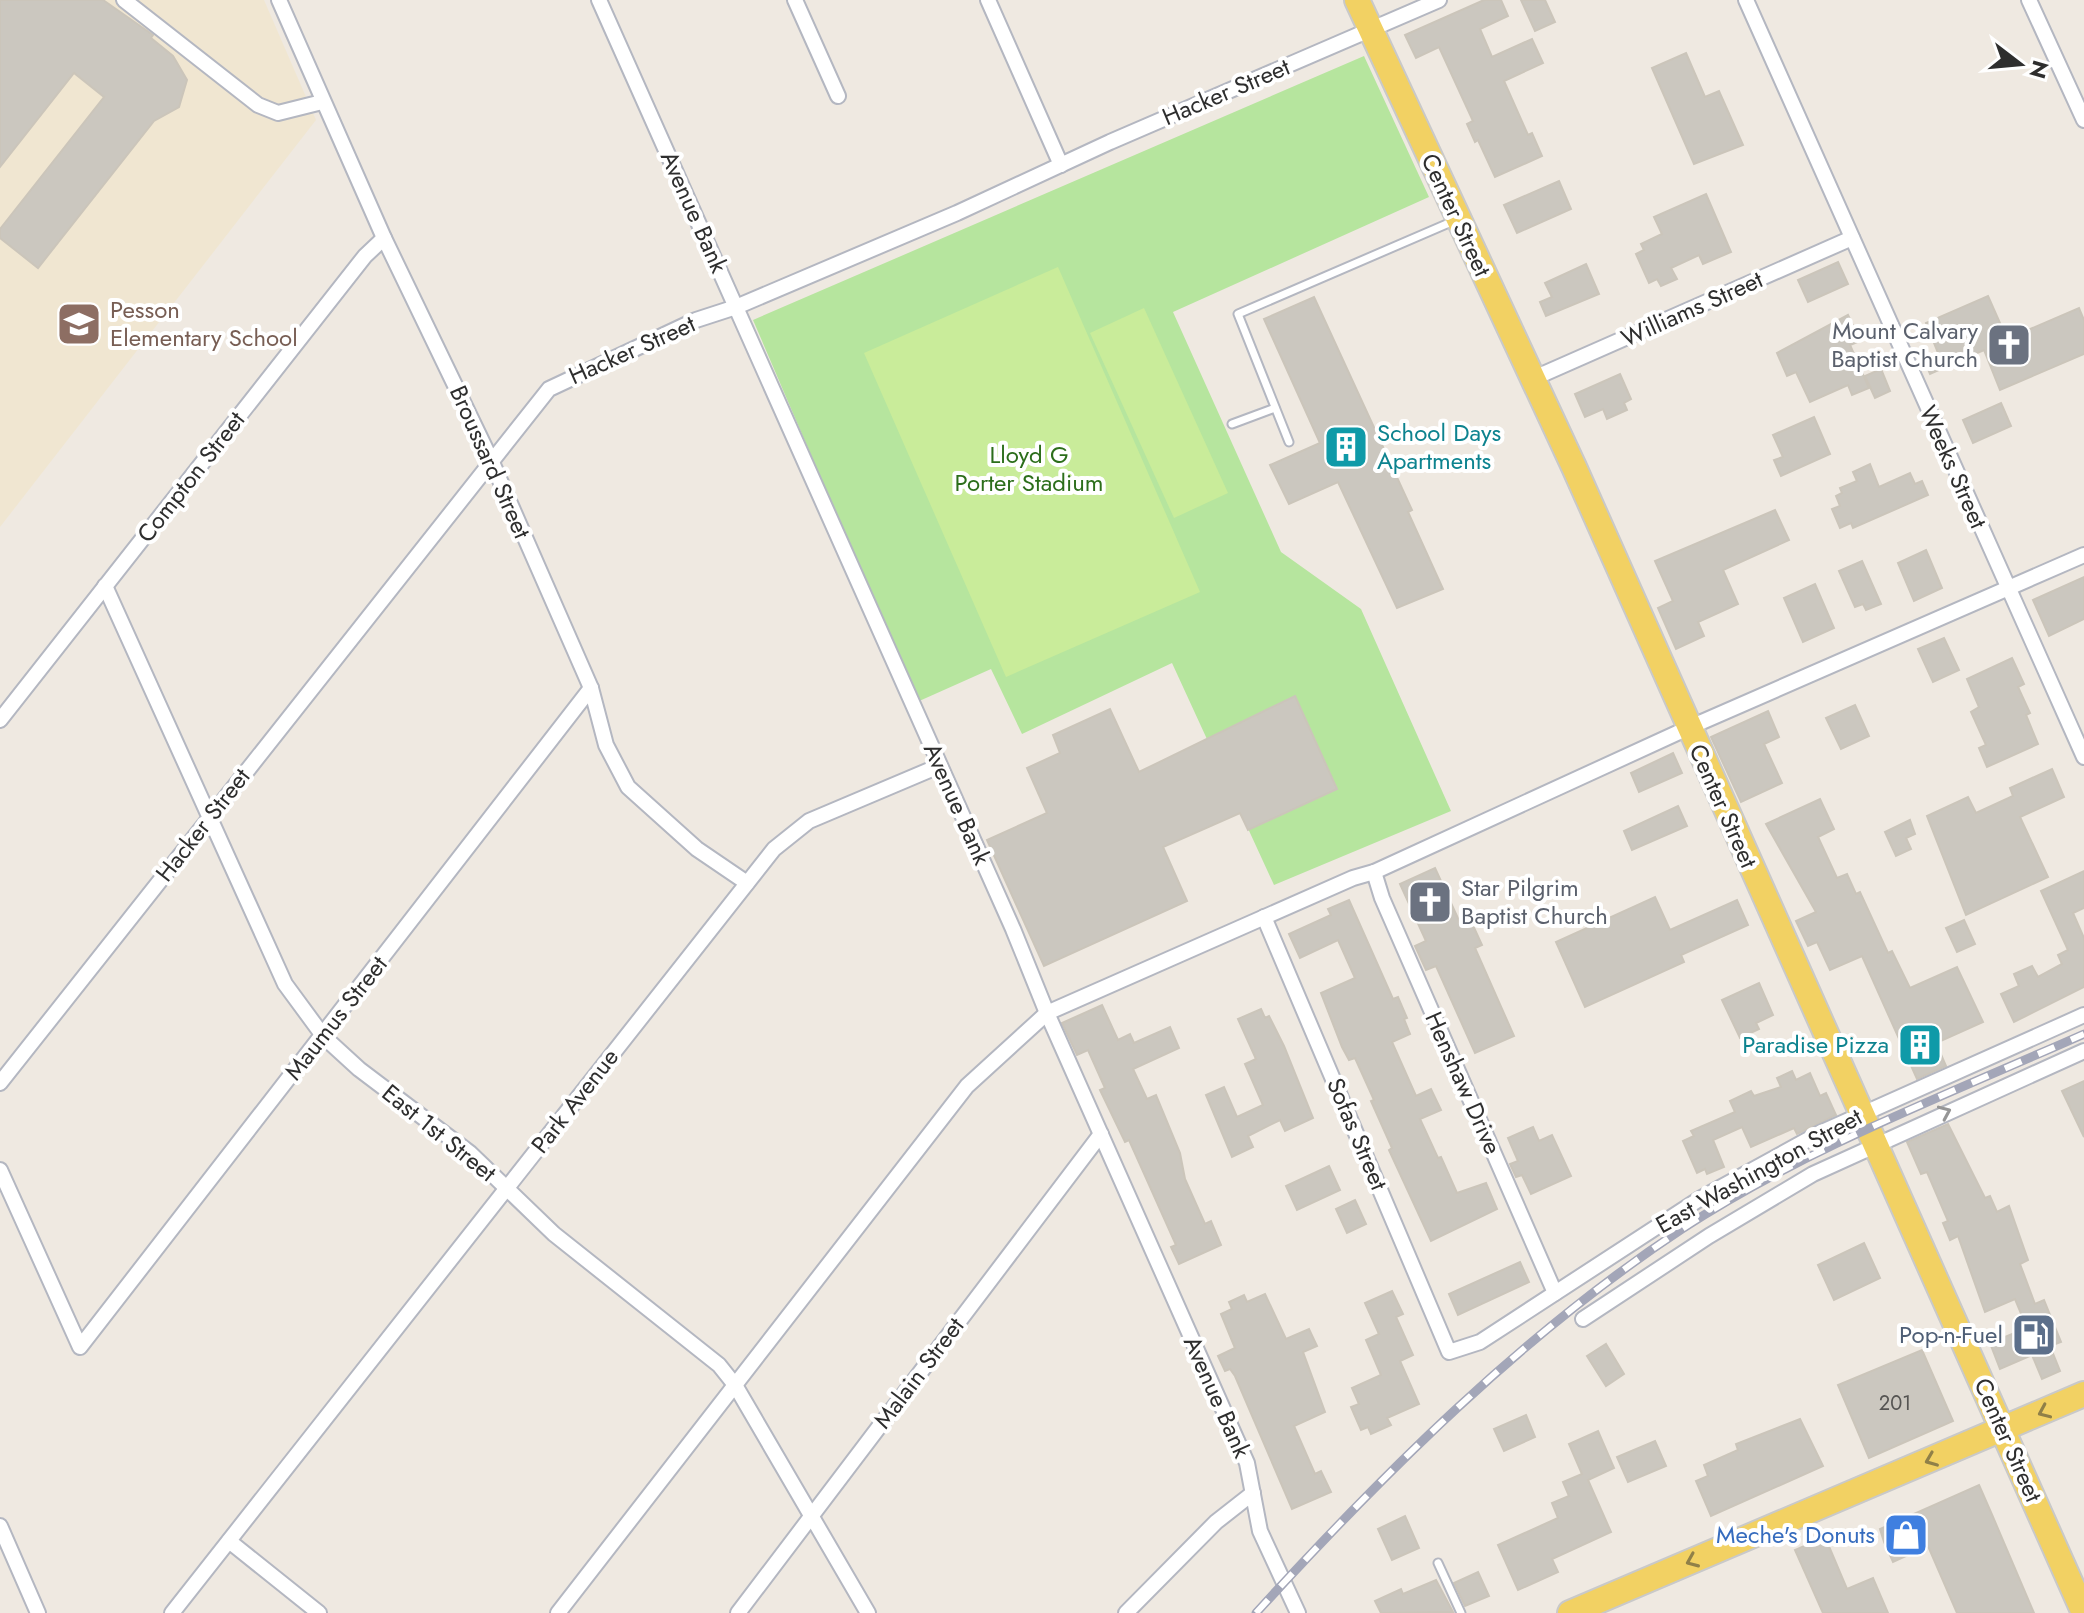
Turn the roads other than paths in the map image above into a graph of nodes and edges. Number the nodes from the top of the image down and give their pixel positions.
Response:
1 (124, 0) edge
2 (279, 0) edge
3 (599, 0) edge
4 (795, 0) edge
5 (988, 0) edge
6 (1357, 0) edge
7 (1439, 0) edge
8 (1746, 0) edge
9 (2029, 0) edge
10 (1370, 30) junction
11 (838, 96) dead end
12 (322, 102) junction
13 (2084, 120) edge
14 (1061, 165) junction
15 (1458, 219) junction
16 (384, 238) junction
17 (1852, 238) junction
18 (736, 307) junction
19 (1532, 379) junction
20 (1275, 408) junction
21 (1232, 424) dead end
22 (1289, 442) dead end
23 (491, 460) junction
24 (2084, 555) edge
25 (105, 586) junction
26 (2006, 588) junction
27 (591, 688) junction
28 (0, 720) edge
29 (1688, 728) junction
30 (2084, 757) edge
31 (939, 766) junction
32 (209, 818) junction
33 (1374, 872) junction
34 (747, 883) junction
35 (1264, 917) junction
36 (1047, 1013) junction
37 (2084, 1015) edge
38 (324, 1037) junction
39 (2084, 1051) edge
40 (0, 1083) edge
41 (1860, 1113) junction
42 (1101, 1134) junction
43 (1874, 1144) junction
44 (0, 1170) edge
45 (506, 1189) junction
46 (1555, 1293) junction
47 (1583, 1319) dead end
48 (1449, 1352) joint
49 (735, 1385) junction
50 (2084, 1394) edge
51 (2004, 1430) junction
52 (1253, 1493) junction
53 (810, 1517) junction
54 (0, 1526) edge
55 (229, 1541) junction
56 (1438, 1563) dead end
57 (38, 1613) edge
58 (172, 1613) edge
59 (319, 1613) edge
60 (558, 1613) edge
61 (738, 1613) edge
62 (868, 1613) edge
63 (1126, 1613) edge
64 (1298, 1613) edge
65 (1461, 1613) edge
66 (1570, 1613) edge
67 (2084, 1613) edge

1 - 12 street
2 - 12 street, Broussard Street
3 - 18 street, Avenue Bank
4 - 11 street
5 - 14 street
6 - 10 main road, Center Street
7 - 10 street, Hacker Street
8 - 17 street, Weeks Street
9 - 13 street
10 - 14 street, Hacker Street
10 - 15 main road, Center Street
12 - 16 street, Broussard Street
14 - 18 street, Hacker Street
15 - 19 main road, Center Street
15 - 20 lane
16 - 23 street, Broussard Street
16 - 25 street, Compton Street
17 - 19 street, Williams Street
17 - 26 street, Weeks Street
18 - 23 street, Hacker Street
18 - 31 street, Avenue Bank
19 - 29 main road, Center Street
20 - 21 lane
20 - 22 lane
23 - 27 street, Broussard Street
23 - 32 street, Hacker Street
24 - 26 street
25 - 28 street, Compton Street
25 - 32 street, East 1st Street
26 - 29 street
26 - 30 street, Weeks Street
27 - 34 street, Broussard Street
27 - 38 street, Maumus Street
29 - 33 street
29 - 41 main road, Center Street
31 - 34 street, Park Avenue
31 - 36 street, Avenue Bank
32 - 38 street, East 1st Street
32 - 40 street, Hacker Street
33 - 35 street
33 - 46 street, Henshaw Drive
34 - 45 street, Park Avenue
35 - 36 street
35 - 48 street, Sofas Street
36 - 42 street, Avenue Bank
36 - 49 street
37 - 41 street, East Washington Street
38 - 44 street, Maumus Street
38 - 45 street, East 1st Street
43 -> 39 street, East Washington Street
41 - 43 main road, Center Street
41 - 46 street, East Washington Street
42 - 52 street, Avenue Bank
42 - 53 street, Malain Street
43 - 47 street, East Washington Street
43 - 51 main road, Center Street
45 - 49 street, East 1st Street
45 - 55 street, Park Avenue
46 - 48 street, East Washington Street
49 - 53 street, East 1st Street
49 - 60 street
50 -> 51 main road
51 -> 66 main road
51 - 67 main road, Center Street
52 - 63 street
52 - 64 street, Avenue Bank
53 - 61 street, Malain Street
53 - 62 street, East 1st Street
54 - 57 street
55 - 58 street, Park Avenue
55 - 59 street
56 - 65 lane

